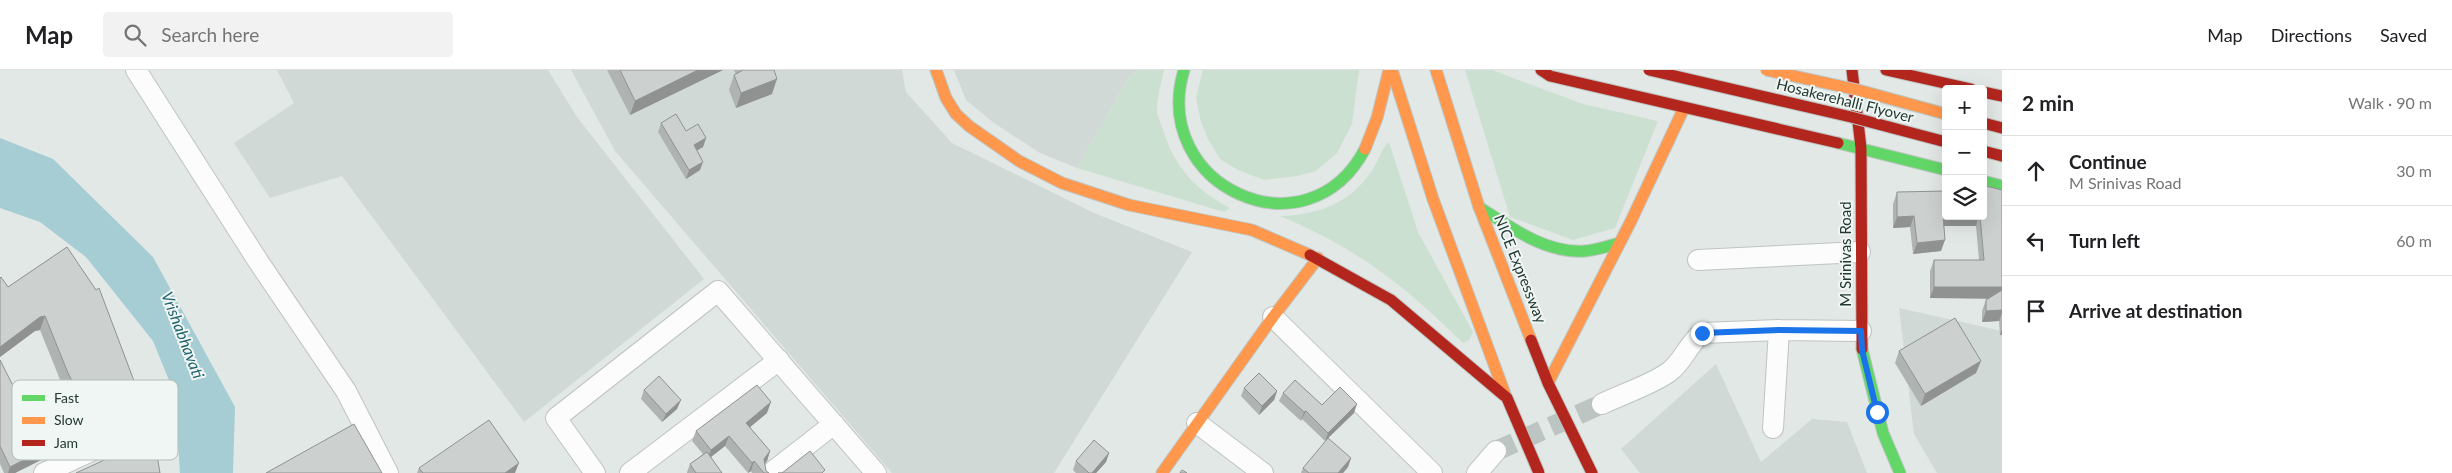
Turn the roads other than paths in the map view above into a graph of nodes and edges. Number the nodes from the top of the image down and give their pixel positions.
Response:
1 (136, 70) edge
2 (936, 70) edge
3 (1184, 70) edge
4 (1390, 70) edge
5 (1436, 70) edge
6 (1541, 70) edge
7 (1649, 70) edge
8 (1766, 70) edge
9 (1852, 70) edge
10 (1886, 70) edge
11 (1949, 77) edge
12 (1964, 85) edge
13 (1987, 93) edge
14 (2002, 96) edge
15 (1684, 108) junction
16 (1942, 113) edge
17 (1987, 124) edge
18 (2002, 128) edge
19 (1942, 141) edge
20 (1861, 148) junction
21 (1987, 152) edge
22 (2002, 156) edge
23 (1942, 169) edge
24 (1987, 182) edge
25 (2002, 186) edge
26 (1479, 207) junction
27 (1260, 209) junction
28 (1252, 230) junction
29 (1619, 243) junction
30 (1860, 252) junction
31 (1318, 258) junction
32 (1698, 260) dead end
33 (1273, 317) junction
34 (1779, 330) junction
35 (1861, 331) junction
36 (779, 360) junction
37 (1548, 383) junction
38 (1507, 398) junction
39 (1602, 404) tunnel mouth
40 (1197, 423) junction
41 (834, 424) junction
42 (1773, 428) dead end
43 (1496, 451) tunnel mouth
44 (72, 460) edge
45 (44, 473) edge
46 (388, 473) edge
47 (595, 473) edge
48 (630, 473) edge
49 (771, 473) edge
50 (876, 473) edge
51 (1162, 473) edge
52 (1263, 473) edge
53 (1432, 473) edge
54 (1477, 473) edge
55 (1539, 473) edge
56 (1592, 473) edge
57 (1900, 473) edge

1 - 46 street
2 - 28 main road
3 - 27 main road
4 - 27 main road
4 - 38 main road
5 - 26 main road, NICE Expressway
6 - 15 main road
7 - 19 main road, Hosakerehalli Flyover, bridge
8 - 16 main road, Hosakerehalli Flyover, bridge
9 - 20 main road, M Srinivas Road
10 - 11 main road
11 - 12 main road
13 - 14 main road
15 - 20 main road
15 - 29 main road
17 - 18 main road
20 - 23 main road
20 - 30 main road, M Srinivas Road
21 - 22 main road
24 - 25 main road
26 - 29 main road
26 - 37 main road, NICE Expressway
27 - 28 main road
28 - 31 main road
29 - 37 main road
30 - 32 street
30 - 35 main road, M Srinivas Road
31 - 33 main road
31 - 38 main road
33 - 40 main road
33 - 53 street
34 - 35 street
34 - 39 street
34 - 42 street
35 - 57 main road, M Srinivas Road
36 - 41 street
36 - 47 street
36 - 48 street
37 - 56 main road, NICE Expressway
38 - 55 main road, bridge
40 - 51 main road
40 - 52 street
41 - 49 street
41 - 50 street
43 - 54 street
44 - 45 street

